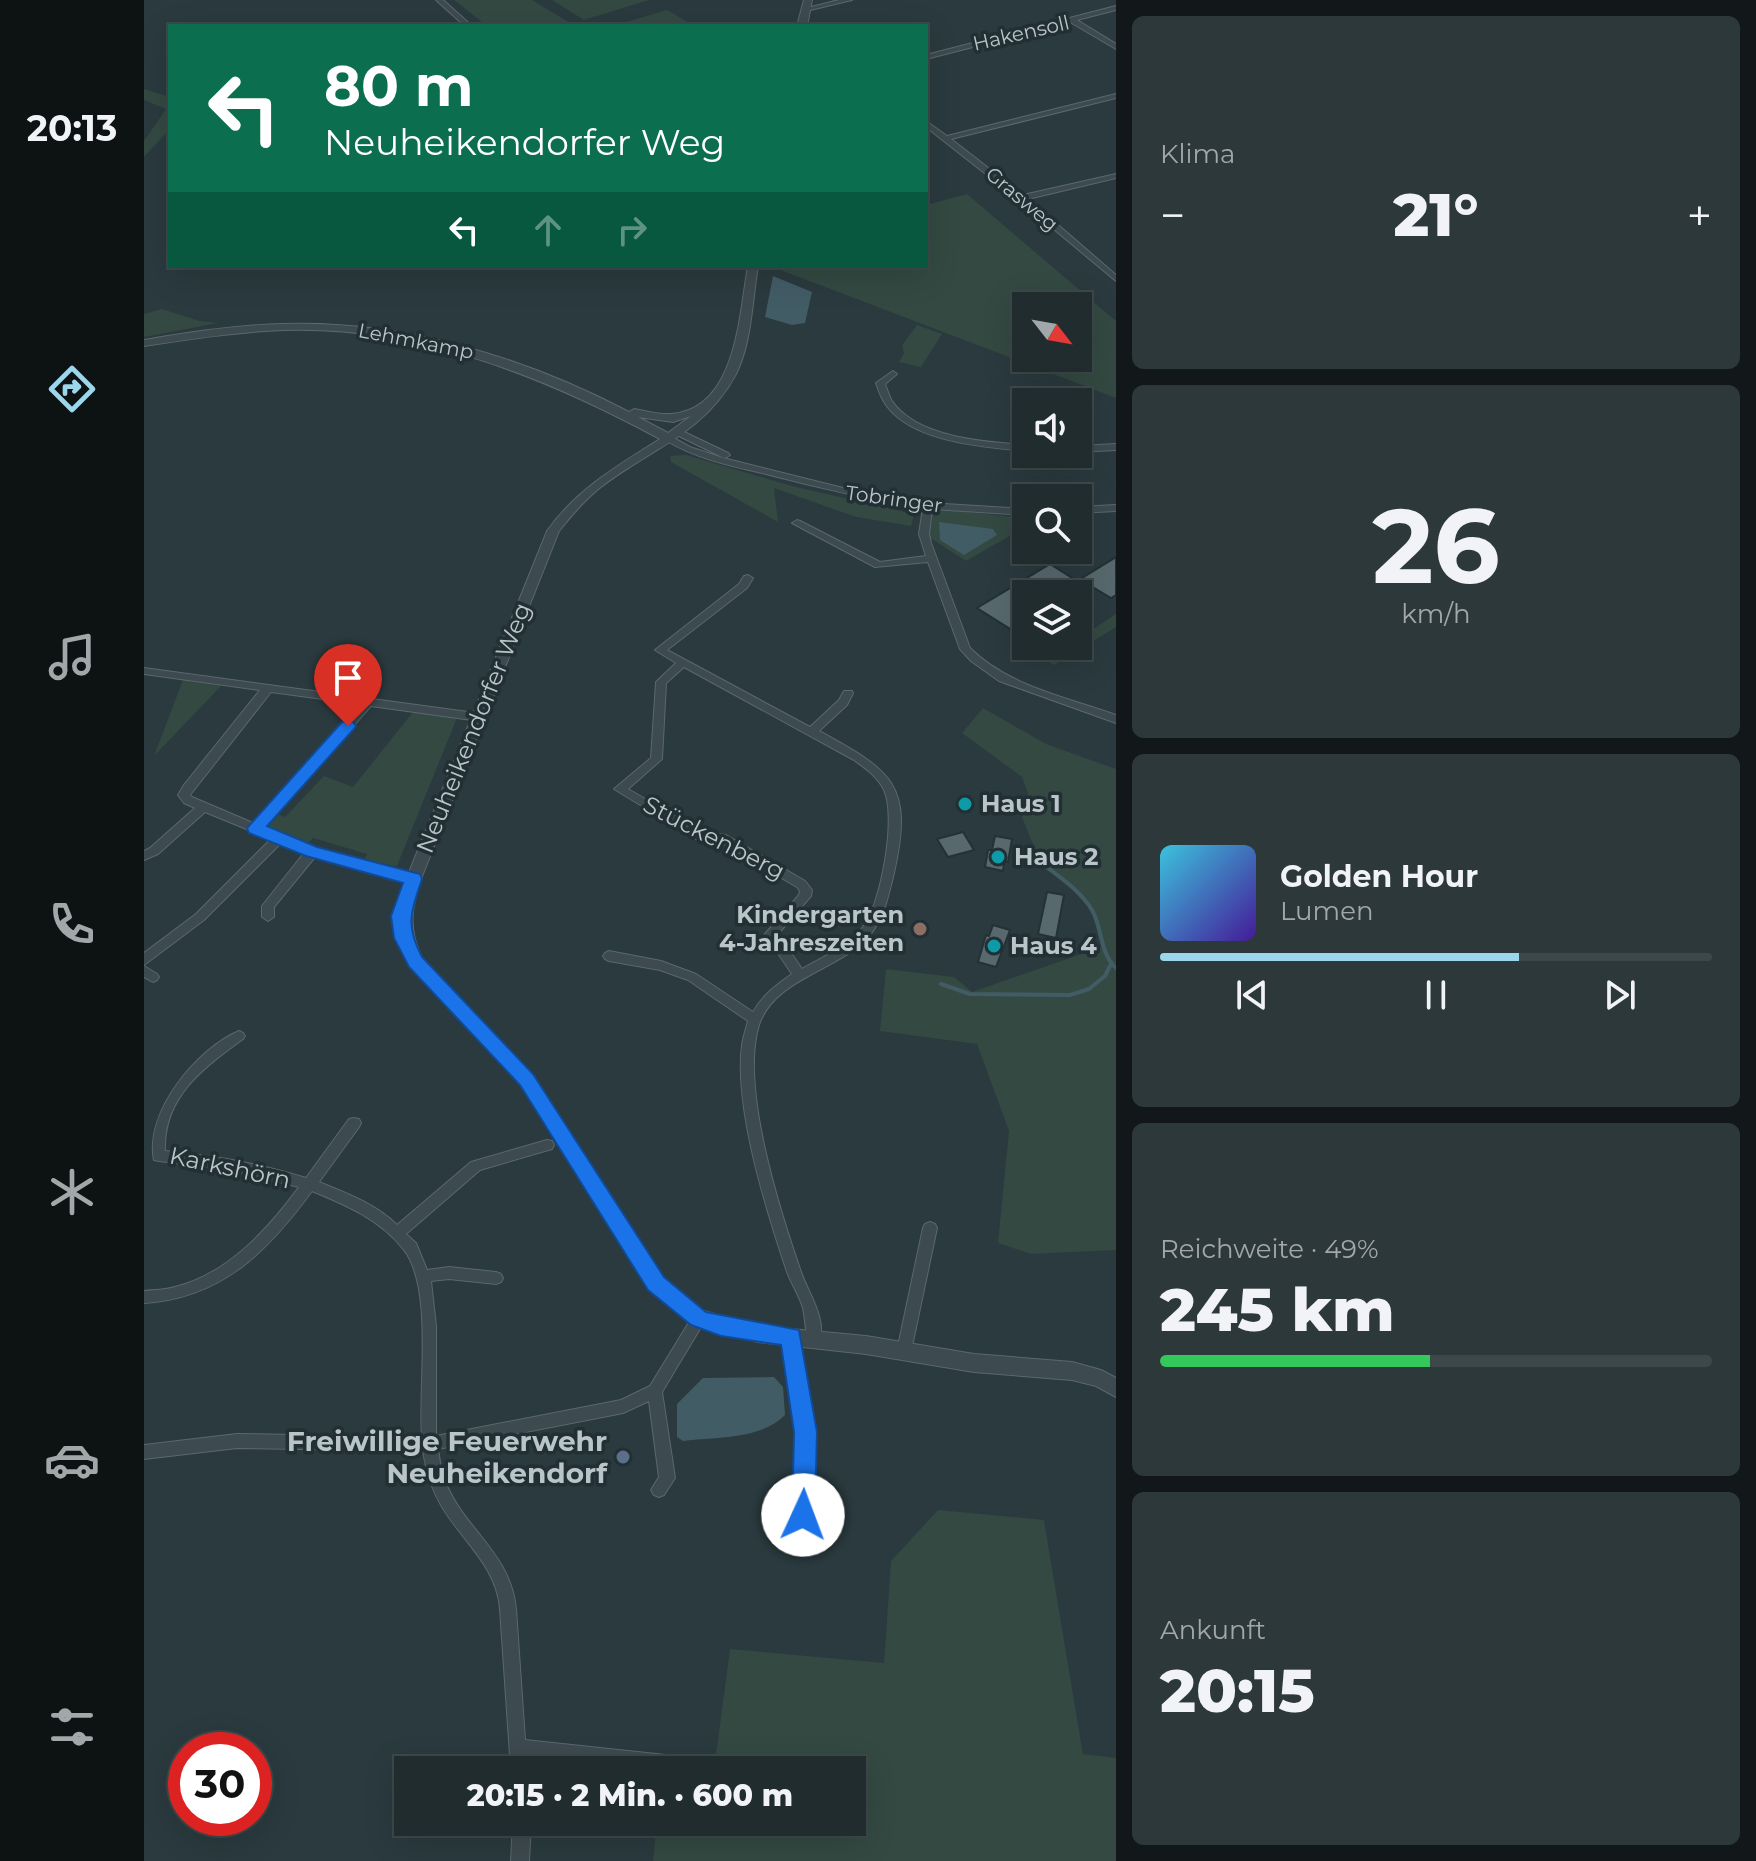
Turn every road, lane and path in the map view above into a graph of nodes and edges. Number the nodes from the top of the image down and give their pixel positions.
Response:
1 (439, 0) edge
2 (849, 0) edge
3 (807, 5) edge
4 (1116, 8) edge
5 (1073, 21) junction
6 (467, 24) edge
7 (1116, 47) edge
8 (928, 57) edge
9 (1116, 96) edge
10 (928, 124) edge
11 (946, 138) junction
12 (1116, 176) edge
13 (1106, 179) junction
14 (1116, 185) edge
15 (1022, 198) junction
16 (753, 268) edge
17 (1116, 279) edge
18 (144, 343) edge
19 (893, 374) dead end
20 (709, 405) junction
21 (633, 416) junction
22 (675, 436) junction
23 (1012, 446) edge
24 (1116, 447) edge
25 (1092, 448) edge
26 (638, 458) junction
27 (928, 506) junction
28 (1116, 508) edge
29 (1092, 509) edge
30 (1012, 511) edge
31 (797, 523) dead end
32 (930, 559) junction
33 (748, 578) dead end
34 (683, 662) junction
35 (144, 671) edge
36 (268, 688) junction
37 (848, 693) dead end
38 (368, 702) junction
39 (479, 717) junction
40 (1116, 719) edge
41 (811, 732) junction
42 (202, 808) junction
43 (255, 828) junction
44 (279, 838) junction
45 (312, 852) junction
46 (144, 856) edge
47 (413, 879) junction
48 (268, 917) dead end
49 (609, 956) dead end
50 (144, 960) edge
51 (799, 974) junction
52 (754, 1019) junction
53 (239, 1036) dead end
54 (354, 1123) dead end
55 (547, 1145) dead end
56 (307, 1184) junction
57 (930, 1228) dead end
58 (397, 1233) junction
59 (424, 1276) junction
60 (496, 1278) dead end
61 (144, 1297) edge
62 (699, 1318) junction
63 (791, 1337) junction
64 (814, 1339) junction
65 (904, 1351) junction
66 (1116, 1388) edge
67 (655, 1391) junction
68 (430, 1444) junction
69 (144, 1452) edge
70 (659, 1490) dead end
71 (803, 1515) dead end
72 (517, 1747) junction
73 (518, 1756) edge
74 (601, 1756) edge
75 (521, 1836) edge
76 (520, 1861) edge

1 - 6 street
2 - 3 street
4 - 5 street, Hakensoll
5 - 7 street
5 - 8 street, Hakensoll
9 - 11 street
10 - 11 street, Grasweg
11 - 15 street, Grasweg
12 - 13 street
13 - 14 street
13 - 15 street
15 - 17 street, Grasweg
16 - 20 street, Neuheikendorfer Weg
18 - 21 street, Lehmkamp
19 - 23 street
20 - 21 street
20 - 22 street, Neuheikendorfer Weg
21 - 22 street
21 - 26 street
22 - 26 street, Neuheikendorfer Weg
22 - 27 street, Tobringer
24 - 25 street
26 - 39 street, Neuheikendorfer Weg
27 - 30 street, Tobringer
27 - 32 street
28 - 29 street
31 - 32 street
32 - 40 street
33 - 34 street
34 - 41 street
34 - 51 street, Stückenberg
35 - 36 street
36 - 38 street
36 - 42 street
37 - 41 street
38 - 39 street
38 - 43 street
39 - 47 street, Neuheikendorfer Weg
41 - 51 street
42 - 43 street
42 - 46 street
43 - 44 street
44 - 45 street
44 - 50 street
45 - 47 street
45 - 48 street
47 - 62 street, Neuheikendorfer Weg
49 - 52 street
51 - 52 street
52 - 64 street
53 - 56 street, Karkshörn
54 - 56 street, Karkshörn
55 - 58 street
56 - 58 street, Karkshörn
56 - 61 street, Karkshörn
57 - 65 street
58 - 59 street, Karkshörn
59 - 60 street
59 - 68 street, Karkshörn
62 - 63 street, Neuheikendorfer Weg
62 - 67 street
63 - 64 street, Neuheikendorfer Weg
63 - 71 street
64 - 65 street, Neuheikendorfer Weg
65 - 66 street, Neuheikendorfer Weg
67 - 68 street
67 - 70 street
68 - 69 street
68 - 72 street, Karkshörn
72 - 73 street, Karkshörn
72 - 74 street
75 - 76 street

